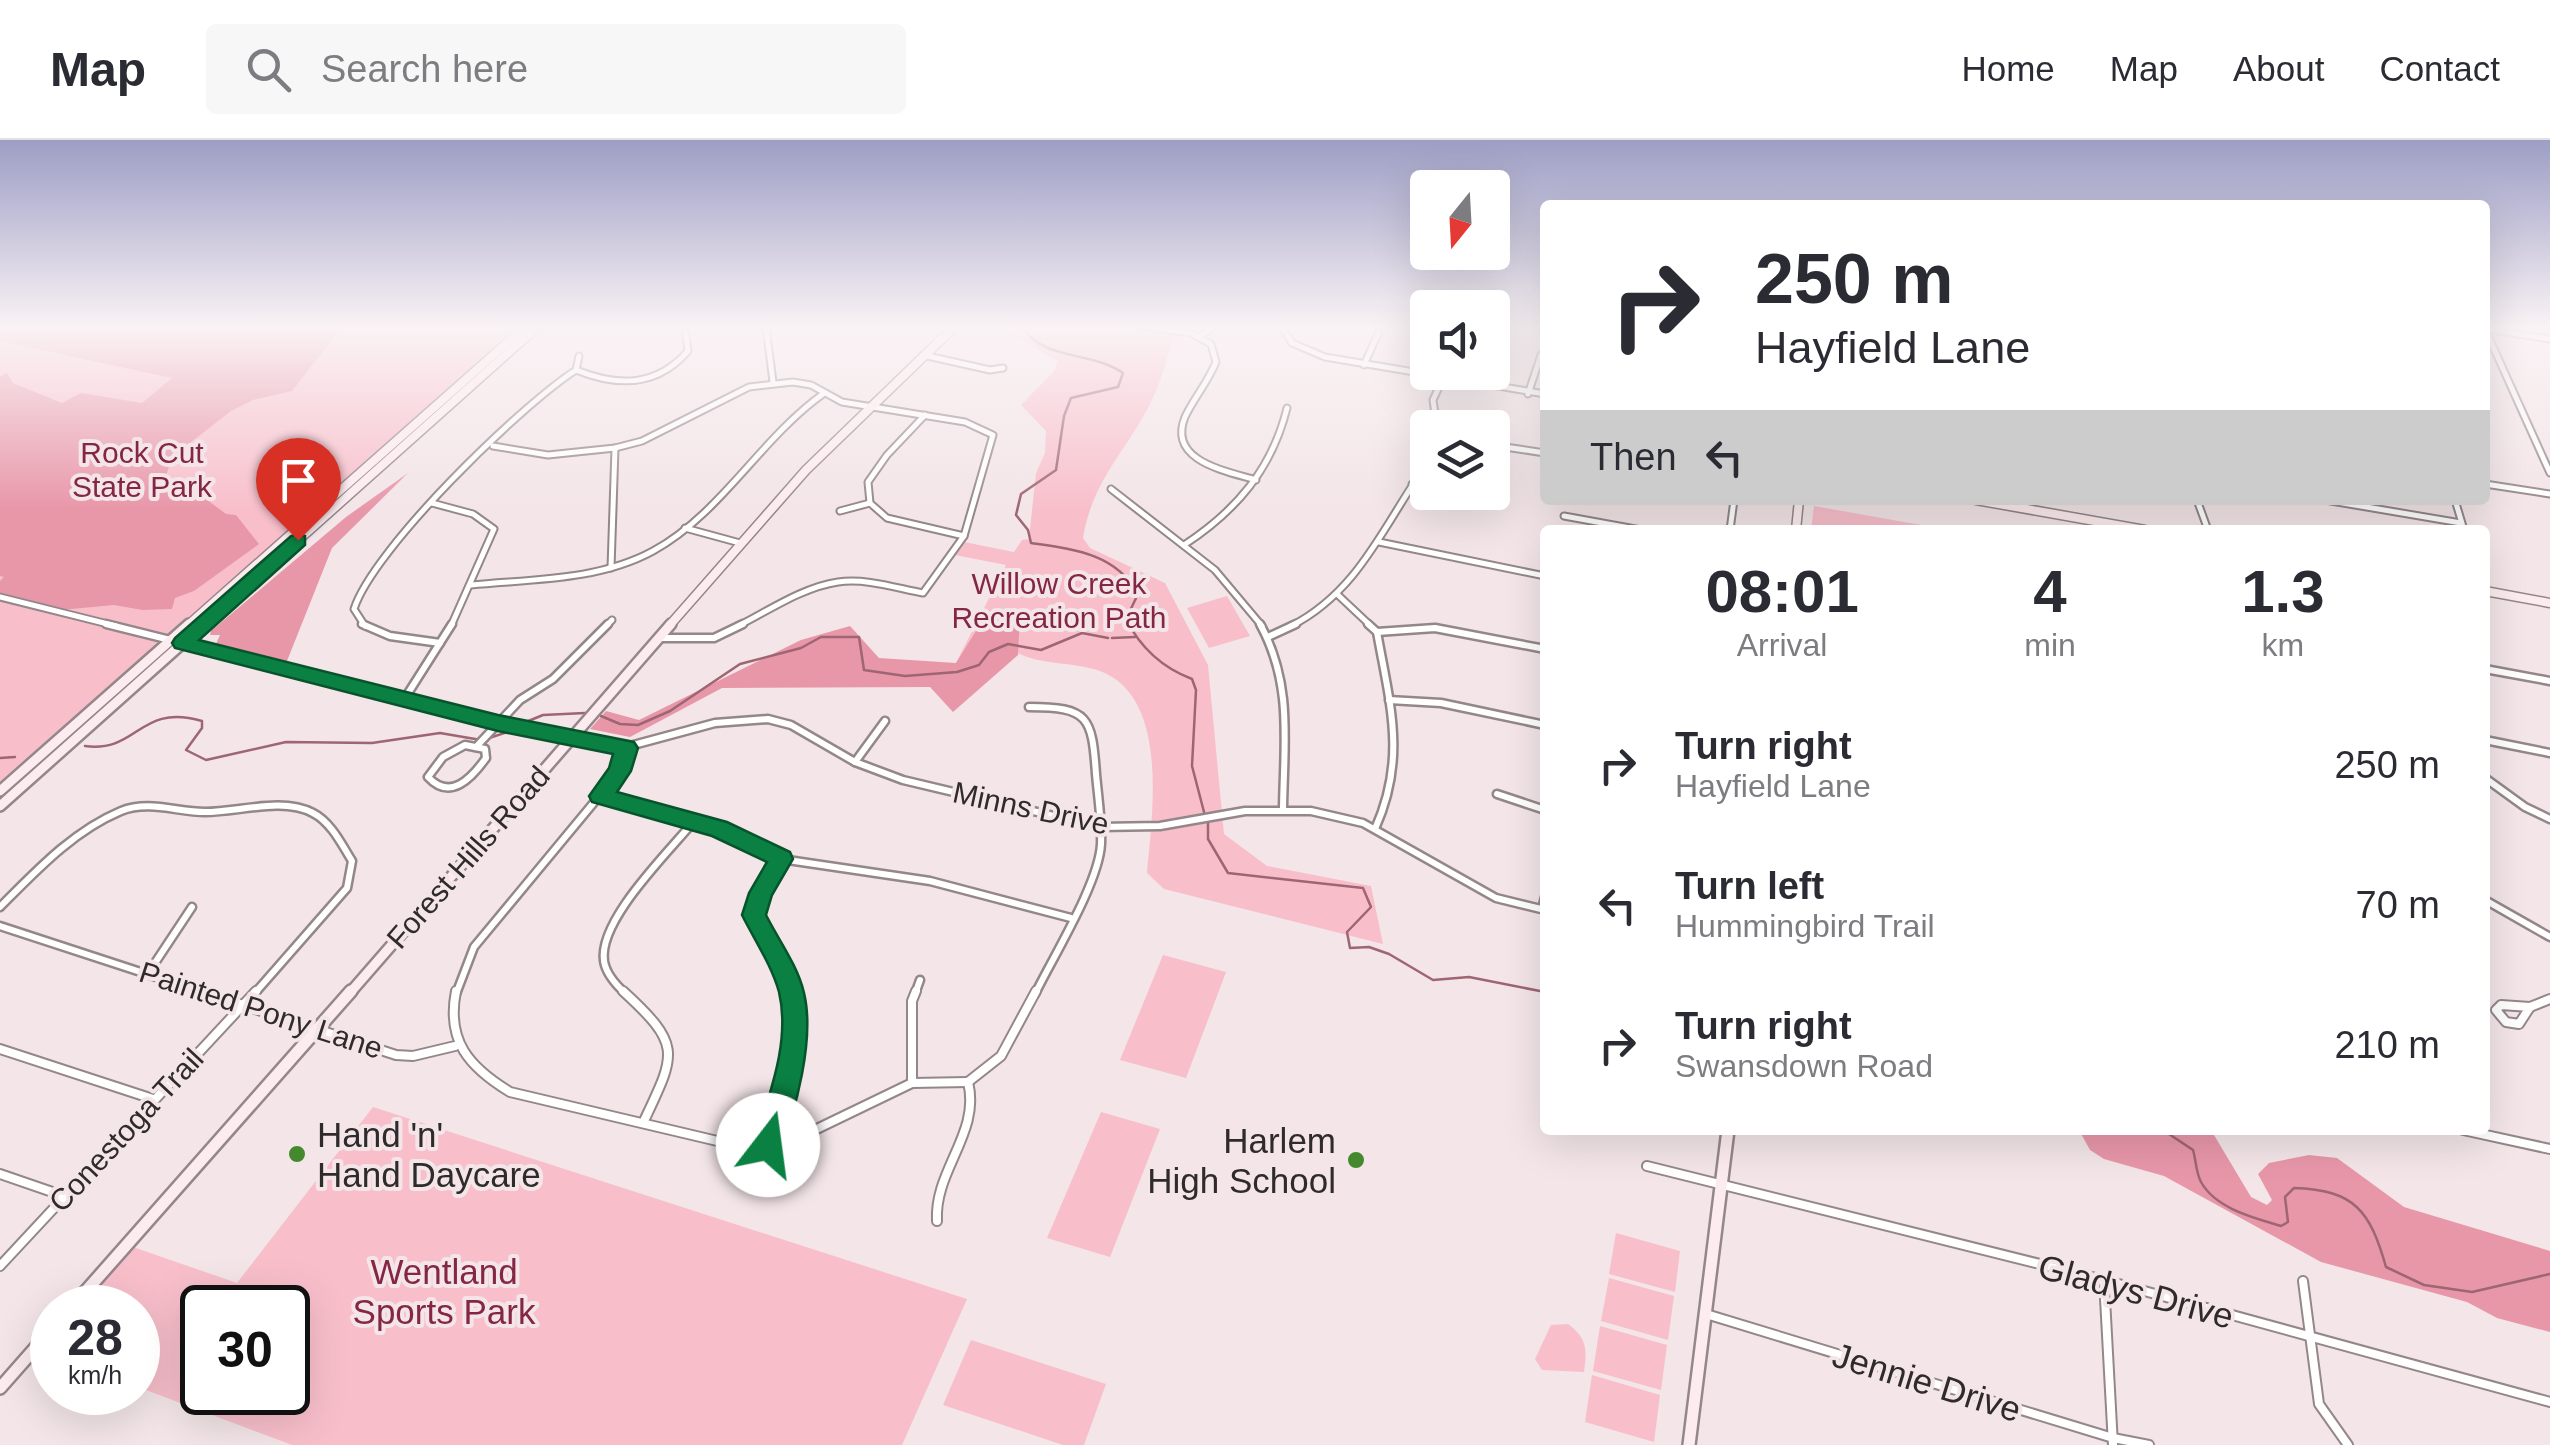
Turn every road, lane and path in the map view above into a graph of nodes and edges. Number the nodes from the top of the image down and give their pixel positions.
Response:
1 (456, 388) edge
2 (469, 388) edge
3 (552, 388) edge
4 (747, 388) edge
5 (813, 388) edge
6 (887, 388) edge
7 (1202, 388) edge
8 (1530, 388) edge
9 (2509, 388) edge
10 (1509, 390) edge
11 (823, 394) junction
12 (1528, 394) junction
13 (1540, 394) edge
14 (870, 405) junction
15 (1287, 408) dead end
16 (926, 414) junction
17 (493, 446) junction
18 (614, 448) junction
19 (1510, 448) edge
20 (1540, 452) edge
21 (2550, 473) edge
22 (1256, 480) junction
23 (2490, 485) edge
24 (1410, 488) edge
25 (1111, 489) dead end
26 (2550, 494) edge
27 (432, 502) junction
28 (870, 504) junction
29 (2004, 505) edge
30 (2351, 505) edge
31 (840, 512) dead end
32 (1564, 516) dead end
33 (1614, 525) edge
34 (2117, 525) edge
35 (2453, 525) edge
36 (685, 528) junction
37 (964, 536) junction
38 (1379, 542) junction
39 (740, 543) junction
40 (1184, 544) junction
41 (611, 568) junction
42 (1540, 575) edge
43 (471, 584) junction
44 (2490, 591) edge
45 (1338, 595) junction
46 (0, 598) edge
47 (2550, 602) edge
48 (612, 620) dead end
49 (1377, 632) junction
50 (1270, 636) junction
51 (660, 638) junction
52 (172, 641) junction
53 (183, 643) junction
54 (440, 643) junction
55 (1540, 648) edge
56 (2490, 670) edge
57 (2550, 681) edge
58 (406, 698) junction
59 (1389, 700) junction
60 (1029, 707) dead end
61 (885, 721) dead end
62 (498, 723) junction
63 (1540, 723) edge
64 (571, 740) junction
65 (2490, 741) edge
66 (476, 747) junction
67 (626, 748) junction
68 (2550, 753) edge
69 (855, 762) junction
70 (2490, 783) edge
71 (0, 792) edge
72 (1498, 794) dead end
73 (600, 796) junction
74 (0, 806) edge
75 (1283, 808) junction
76 (1540, 809) edge
77 (2550, 819) edge
78 (694, 821) junction
79 (1100, 827) junction
80 (1375, 829) junction
81 (781, 859) junction
82 (2490, 902) edge
83 (0, 907) edge
84 (192, 907) dead end
85 (1540, 909) edge
86 (1071, 918) junction
87 (0, 926) edge
88 (2550, 937) edge
89 (149, 972) junction
90 (920, 980) dead end
91 (2550, 1000) edge
92 (245, 1004) junction
93 (2530, 1007) dead end
94 (318, 1028) junction
95 (455, 1046) junction
96 (0, 1049) edge
97 (968, 1082) junction
98 (912, 1083) junction
99 (153, 1099) junction
100 (643, 1124) junction
101 (1727, 1135) edge
102 (2486, 1135) edge
103 (768, 1145) junction
104 (2550, 1149) edge
105 (1647, 1166) dead end
106 (0, 1174) edge
107 (1722, 1184) junction
108 (64, 1196) junction
109 (938, 1221) dead end
110 (0, 1266) edge
111 (2104, 1280) junction
112 (2303, 1281) dead end
113 (91, 1285) edge
114 (1706, 1314) junction
115 (2309, 1340) junction
116 (30, 1353) edge
117 (0, 1388) edge
118 (2550, 1402) edge
119 (2113, 1442) edge
120 (1689, 1445) edge
121 (2149, 1445) edge
122 (2348, 1445) edge

1 - 52 street
2 - 53 main road
3 - 17 street
4 - 18 street
5 - 11 street
6 - 14 street, Forest Hills Road
7 - 22 street
8 - 12 street
9 - 21 street
10 - 12 street
11 - 14 street
11 - 36 street
12 - 13 street
14 - 16 street
14 - 39 street, Forest Hills Road
15 - 22 street
16 - 28 street
16 - 37 street
17 - 18 street
17 - 27 street
18 - 41 street
19 - 20 street
22 - 40 street
23 - 26 street
24 - 38 street
25 - 40 street
27 - 43 street
27 - 54 street
28 - 31 street
28 - 37 street
29 - 34 street
30 - 35 street
32 - 33 street
36 - 39 street
36 - 41 street
37 - 51 street
38 - 42 street
38 - 45 street
39 - 51 street, Forest Hills Road
40 - 50 street
41 - 43 street
43 - 54 street
44 - 47 street
45 - 49 street
45 - 50 street
46 - 52 street, Minns Drive
48 - 62 street
49 - 55 street
49 - 59 street
50 - 75 street
51 - 64 street, Forest Hills Road
52 - 53 street, Minns Drive
52 - 71 street
53 - 58 street, Minns Drive
53 - 74 main road
54 - 58 street
56 - 57 street
58 - 62 street, Minns Drive
59 - 63 street
59 - 80 street
60 - 79 street
61 - 69 street
62 - 64 street, Minns Drive
62 - 66 street
64 - 67 street, Minns Drive
64 - 94 street, Forest Hills Road
65 - 68 street
66 - 66 street
67 - 69 street, Minns Drive
67 - 73 street
69 - 79 street, Minns Drive
70 - 77 street
72 - 76 street
73 - 78 street
73 - 95 street
75 - 79 street, Minns Drive
75 - 80 street, Minns Drive
78 - 81 street
78 - 100 street
79 - 86 street
80 - 85 street, Minns Drive
81 - 86 street
81 - 103 street
82 - 88 street
83 - 92 street, Conestoga Trail
84 - 89 street
86 - 97 street
87 - 89 street, Painted Pony Lane
89 - 92 street, Painted Pony Lane
90 - 98 street
91 - 93 street
92 - 94 street, Painted Pony Lane
92 - 99 street, Conestoga Trail
94 - 95 street, Painted Pony Lane
94 - 113 street, Forest Hills Road
95 - 100 street
96 - 99 street
97 - 98 street
97 - 109 street
98 - 103 street
99 - 108 street, Conestoga Trail
100 - 103 street
101 - 107 street
102 - 104 street
105 - 107 street, Gladys Drive
106 - 108 street
107 - 111 street, Gladys Drive
107 - 114 street
108 - 110 street, Conestoga Trail
111 - 115 street, Gladys Drive
111 - 119 street
112 - 115 street
114 - 119 street, Jennie Drive
114 - 120 street
115 - 118 street, Gladys Drive
115 - 122 street
116 - 117 street
119 - 121 street, Jennie Drive

